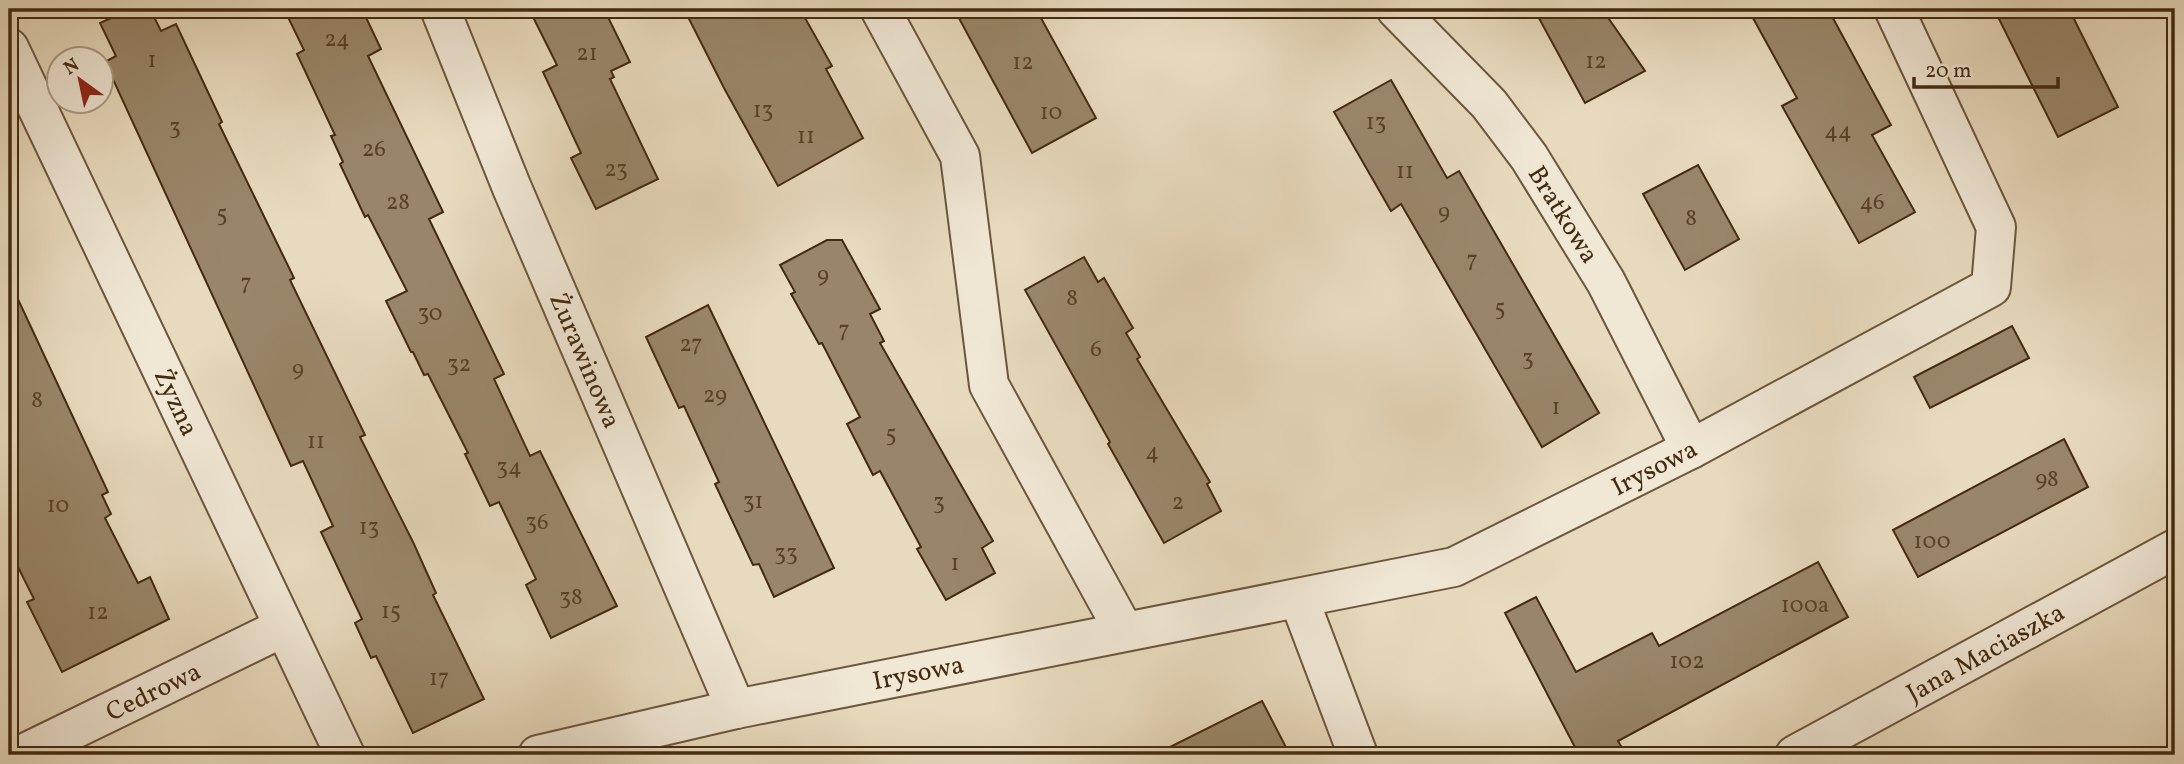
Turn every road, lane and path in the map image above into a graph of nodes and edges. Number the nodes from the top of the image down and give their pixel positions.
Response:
1 (440, 9) edge
2 (880, 9) edge
3 (1396, 9) edge
4 (1894, 9) edge
5 (9, 48) edge
6 (1691, 449) junction
7 (2175, 548) edge
8 (1299, 599) junction
9 (284, 627) junction
10 (1124, 631) junction
11 (736, 709) junction
12 (21, 755) edge
13 (345, 755) edge
14 (538, 755) edge
15 (1358, 755) edge
16 (1795, 755) edge

1 - 11 street, Żurawinowa
2 - 10 street
3 - 6 street, Bratkowa
4 - 6 street, Irysowa
5 - 9 street, Żyzna
6 - 8 street, Irysowa
7 - 16 street, Jana Maciaszka
8 - 10 street, Irysowa
8 - 15 street
9 - 12 street, Cedrowa
9 - 13 street, Żyzna
10 - 11 street, Irysowa
11 - 14 street, Irysowa

